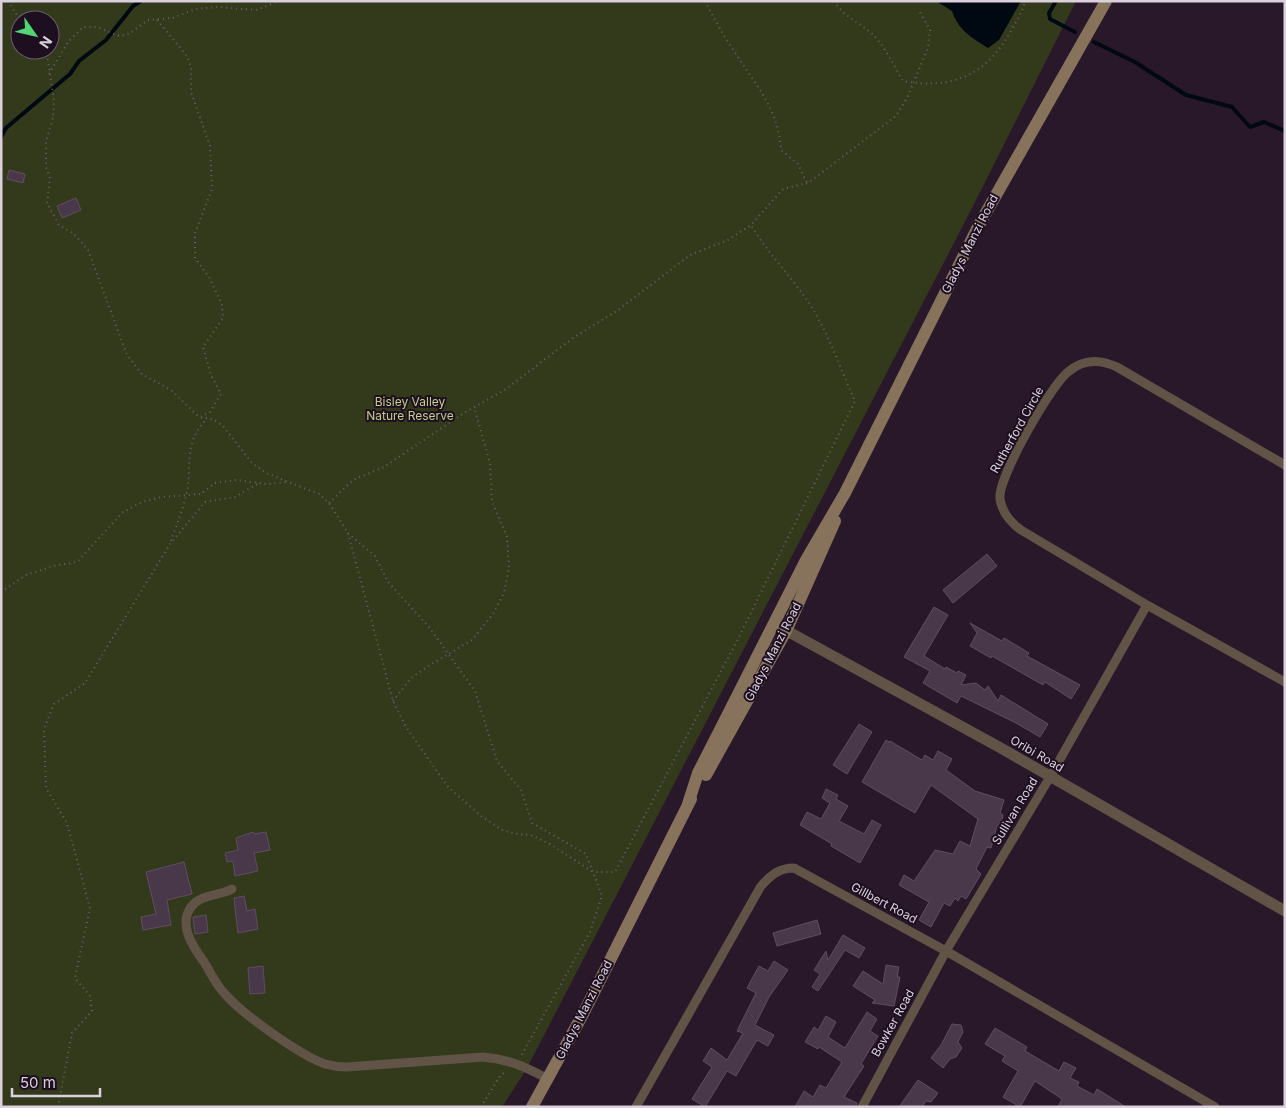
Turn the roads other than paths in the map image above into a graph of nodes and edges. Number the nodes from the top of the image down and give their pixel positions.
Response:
1 (1106, 1) edge
2 (1285, 465) edge
3 (845, 493) junction
4 (1147, 605) junction
5 (773, 624) junction
6 (786, 631) junction
7 (1285, 682) edge
8 (1050, 777) junction
9 (688, 804) junction
10 (232, 889) dead end
11 (1285, 910) edge
12 (946, 951) junction
13 (548, 1079) junction
14 (532, 1107) edge
15 (636, 1107) edge
16 (862, 1107) edge
17 (1215, 1107) edge

1 - 3 main road, Gladys Manzi Road
2 - 4 street, Rutherford Circle
3 - 5 main road, Gladys Manzi Road
3 - 6 main road, Gladys Manzi Road
4 - 7 street, Rutherford Circle
4 - 8 street, Sullivan Road
5 - 6 street, Oribi Road
5 - 9 main road, Gladys Manzi Road
6 - 8 street, Oribi Road
6 - 9 main road, Gladys Manzi Road
8 - 11 street, Oribi Road
8 - 12 street, Sullivan Road
9 - 13 main road, Gladys Manzi Road
10 - 13 street
12 - 15 street, Gillbert Road
12 - 16 street, Bowker Road
12 - 17 street, Gillbert Road
13 - 14 main road, Gladys Manzi Road

